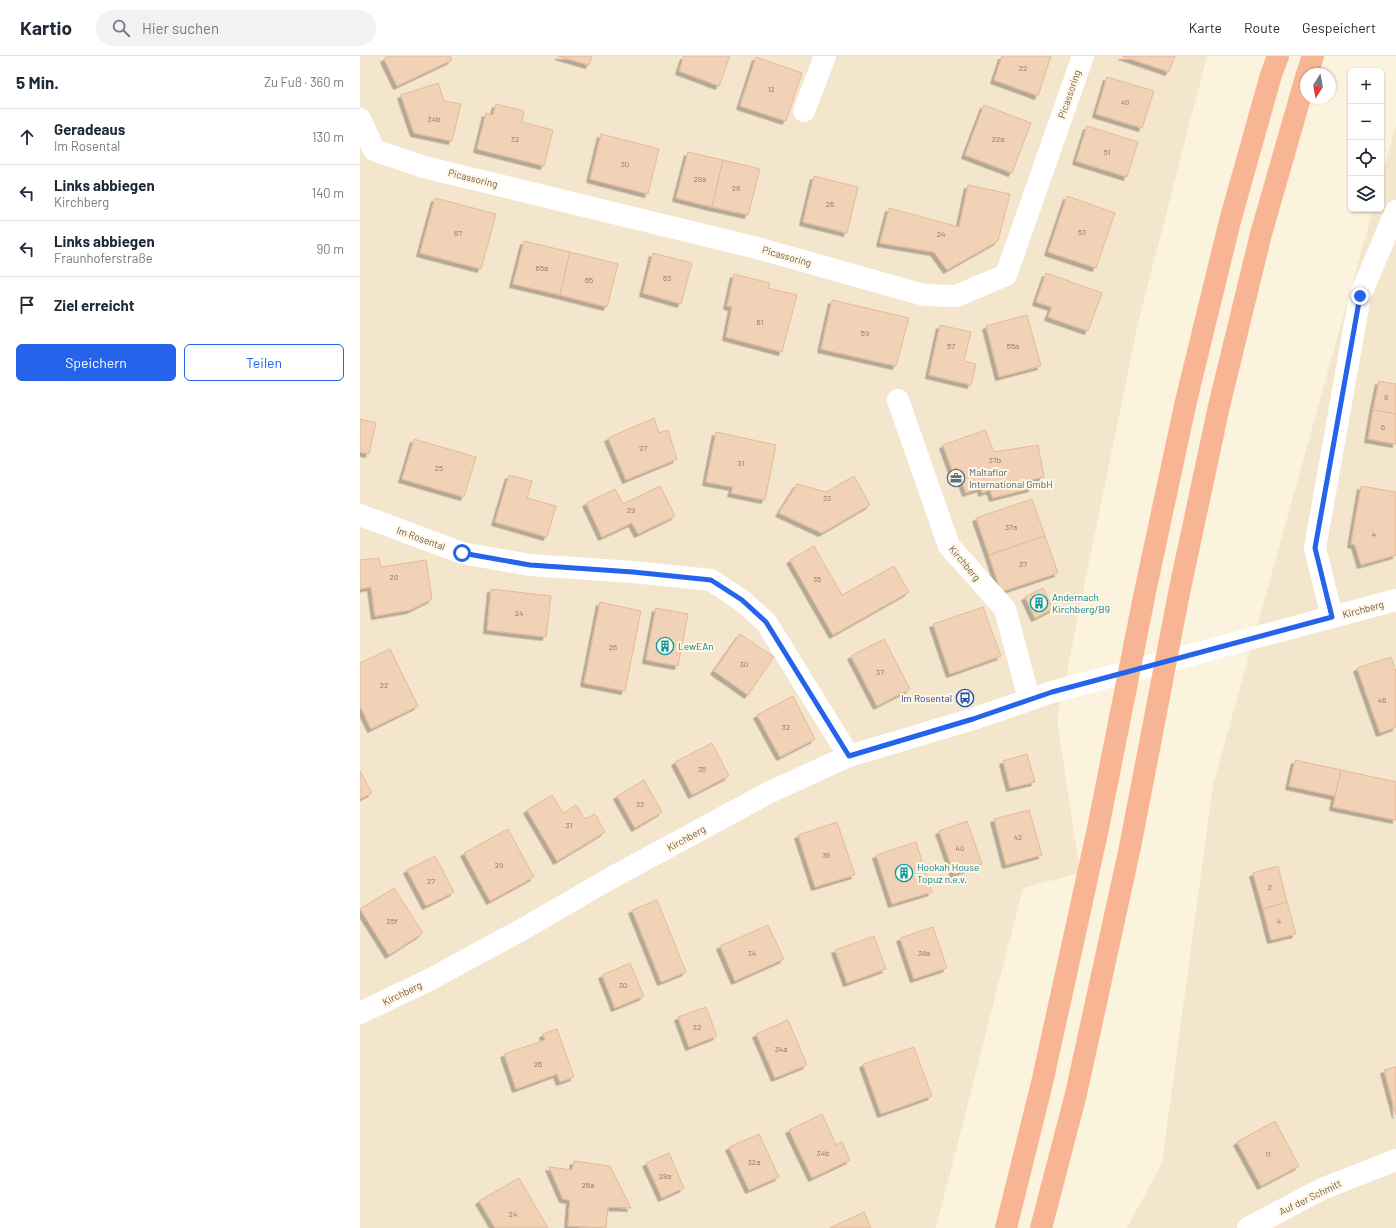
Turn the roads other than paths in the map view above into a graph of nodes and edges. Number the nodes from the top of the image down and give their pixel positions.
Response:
1 (826, 56) edge
2 (1083, 56) edge
3 (1278, 56) edge
4 (1313, 56) edge
5 (1309, 68) edge
6 (1300, 98) edge
7 (804, 111) dead end
8 (360, 119) edge
9 (1396, 211) edge
10 (898, 400) dead end
11 (360, 515) edge
12 (1396, 600) edge
13 (1332, 617) junction
14 (1029, 699) junction
15 (849, 756) junction
16 (360, 1013) edge
17 (1396, 1160) edge
18 (1006, 1228) edge
19 (1041, 1228) edge
20 (1248, 1228) edge

1 - 7 street
2 - 8 street, Picassoring
3 - 18 highway
4 - 5 highway
6 - 19 highway
9 - 13 street
10 - 14 street, Kirchberg
11 - 15 street, Im Rosental
12 - 13 street, Kirchberg
13 - 14 street, Kirchberg
14 - 15 street, Kirchberg
15 - 16 street, Kirchberg
17 - 20 street, Auf der Schmitt

